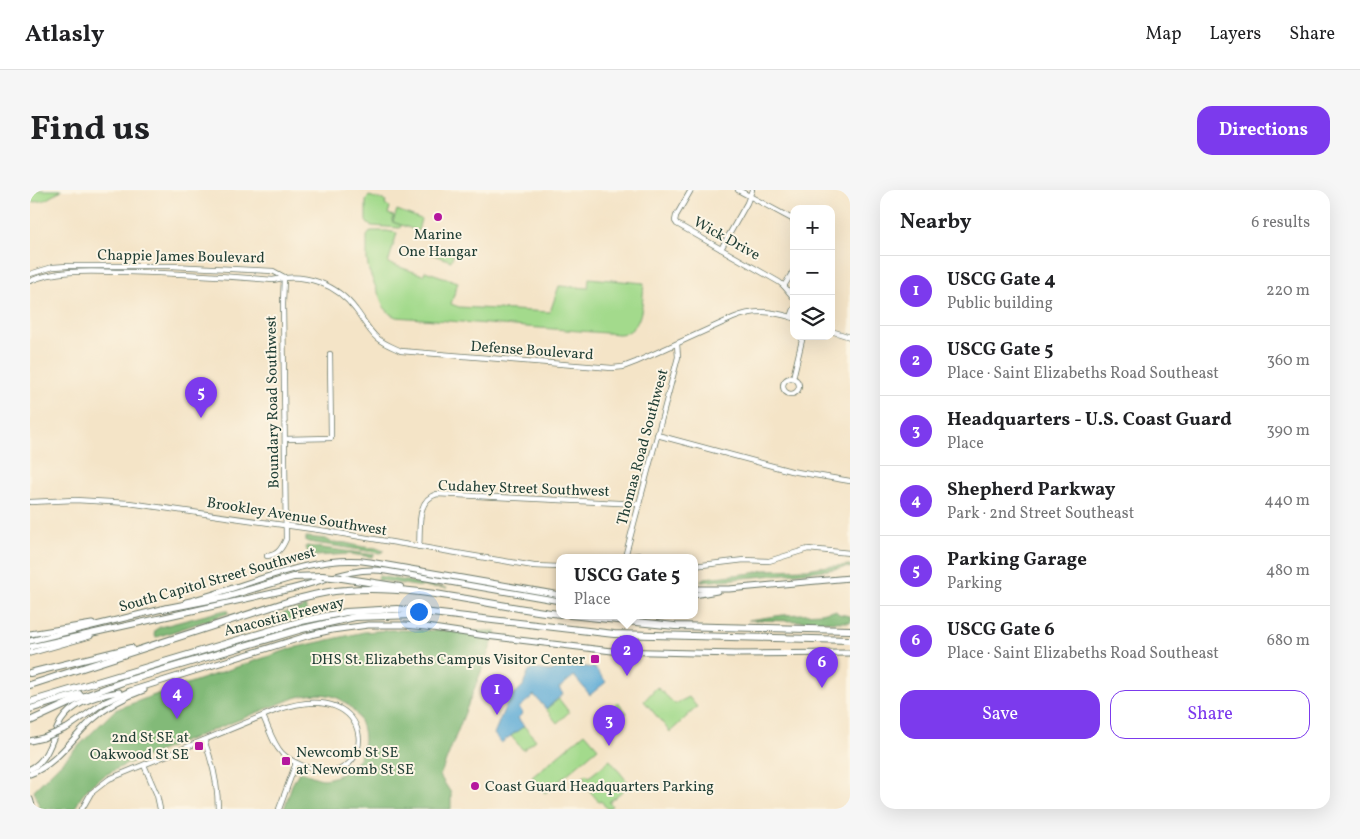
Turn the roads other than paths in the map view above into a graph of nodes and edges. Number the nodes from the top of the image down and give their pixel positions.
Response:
1 (691, 190) edge
2 (738, 190) edge
3 (752, 190) edge
4 (749, 196) junction
5 (790, 218) edge
6 (720, 249) junction
7 (30, 274) edge
8 (790, 276) edge
9 (284, 277) junction
10 (30, 281) edge
11 (784, 286) junction
12 (792, 295) edge
13 (790, 317) edge
14 (835, 331) edge
15 (850, 337) edge
16 (803, 340) edge
17 (677, 344) junction
18 (330, 354) dead end
19 (793, 378) dead end
20 (657, 435) junction
21 (285, 439) junction
22 (850, 481) edge
23 (30, 502) edge
24 (639, 504) junction
25 (286, 526) junction
26 (419, 547) junction
27 (850, 553) edge
28 (625, 554) edge
29 (268, 556) dead end
30 (698, 566) edge
31 (556, 567) edge
32 (850, 578) edge
33 (698, 589) edge
34 (730, 589) junction
35 (556, 594) edge
36 (698, 594) edge
37 (556, 600) edge
38 (163, 609) junction
39 (556, 612) edge
40 (556, 612) edge
41 (471, 618) junction
42 (609, 619) edge
43 (105, 622) junction
44 (116, 627) junction
45 (850, 630) edge
46 (30, 634) edge
47 (178, 637) junction
48 (850, 640) edge
49 (30, 641) edge
50 (30, 647) edge
51 (30, 653) edge
52 (850, 653) edge
53 (30, 673) edge
54 (172, 678) junction
55 (123, 682) junction
56 (30, 686) edge
57 (130, 691) junction
58 (30, 702) edge
59 (30, 709) edge
60 (263, 716) junction
61 (30, 721) edge
62 (204, 740) junction
63 (30, 741) edge
64 (296, 763) junction
65 (144, 765) junction
66 (30, 769) edge
67 (30, 774) edge
68 (30, 799) edge
69 (33, 809) edge
70 (82, 809) edge
71 (160, 809) edge
72 (218, 809) edge
73 (279, 809) edge

1 - 6 street, Wick Drive
2 - 4 street
3 - 4 street
4 - 5 street
4 - 6 street
6 - 11 street, Wick Drive
7 - 9 street, Chappie James Boulevard
8 - 11 street
9 - 10 street, Chappie James Boulevard
9 - 17 street, Defense Boulevard
9 - 21 street, Boundary Road Southwest
11 - 12 street, Wick Drive
13 - 17 street, Defense Boulevard
14 - 15 street
16 - 19 street
17 - 20 street, Thomas Road Southwest
18 - 21 street
20 - 22 street
20 - 24 street, Thomas Road Southwest
21 - 25 street, Boundary Road Southwest
23 - 25 street, Brookley Avenue Southwest
24 - 26 street, Cudahey Street Southwest
24 - 28 street, Thomas Road Southwest
25 - 26 street, Brookley Avenue Southwest
25 - 29 street, Boundary Road Southwest
26 - 31 street, Brookley Avenue Southwest
27 - 30 street
32 - 34 main road
33 - 34 main road
34 - 36 main road
35 - 38 main road, South Capitol Street Southwest
37 - 44 main road
38 - 39 highway, bridge
38 - 43 main road, South Capitol Street Southwest
40 - 47 highway, Anacostia Freeway
41 - 48 highway, Anacostia Freeway
41 - 55 highway
41 - 58 highway, Anacostia Freeway
42 - 45 highway
43 - 46 main road
43 - 49 main road, South Capitol Street Southwest
44 - 50 main road
44 - 51 main road
47 - 53 highway
47 - 56 highway, Anacostia Freeway
52 - 54 main road
54 - 57 main road
54 - 67 main road
55 - 59 highway
55 - 61 highway
57 - 63 main road, bridge
57 - 66 main road
60 - 62 street
60 - 64 street
60 - 64 street
62 - 65 street
62 - 72 street
64 - 73 street
65 - 70 street
65 - 71 street
68 - 69 main road

